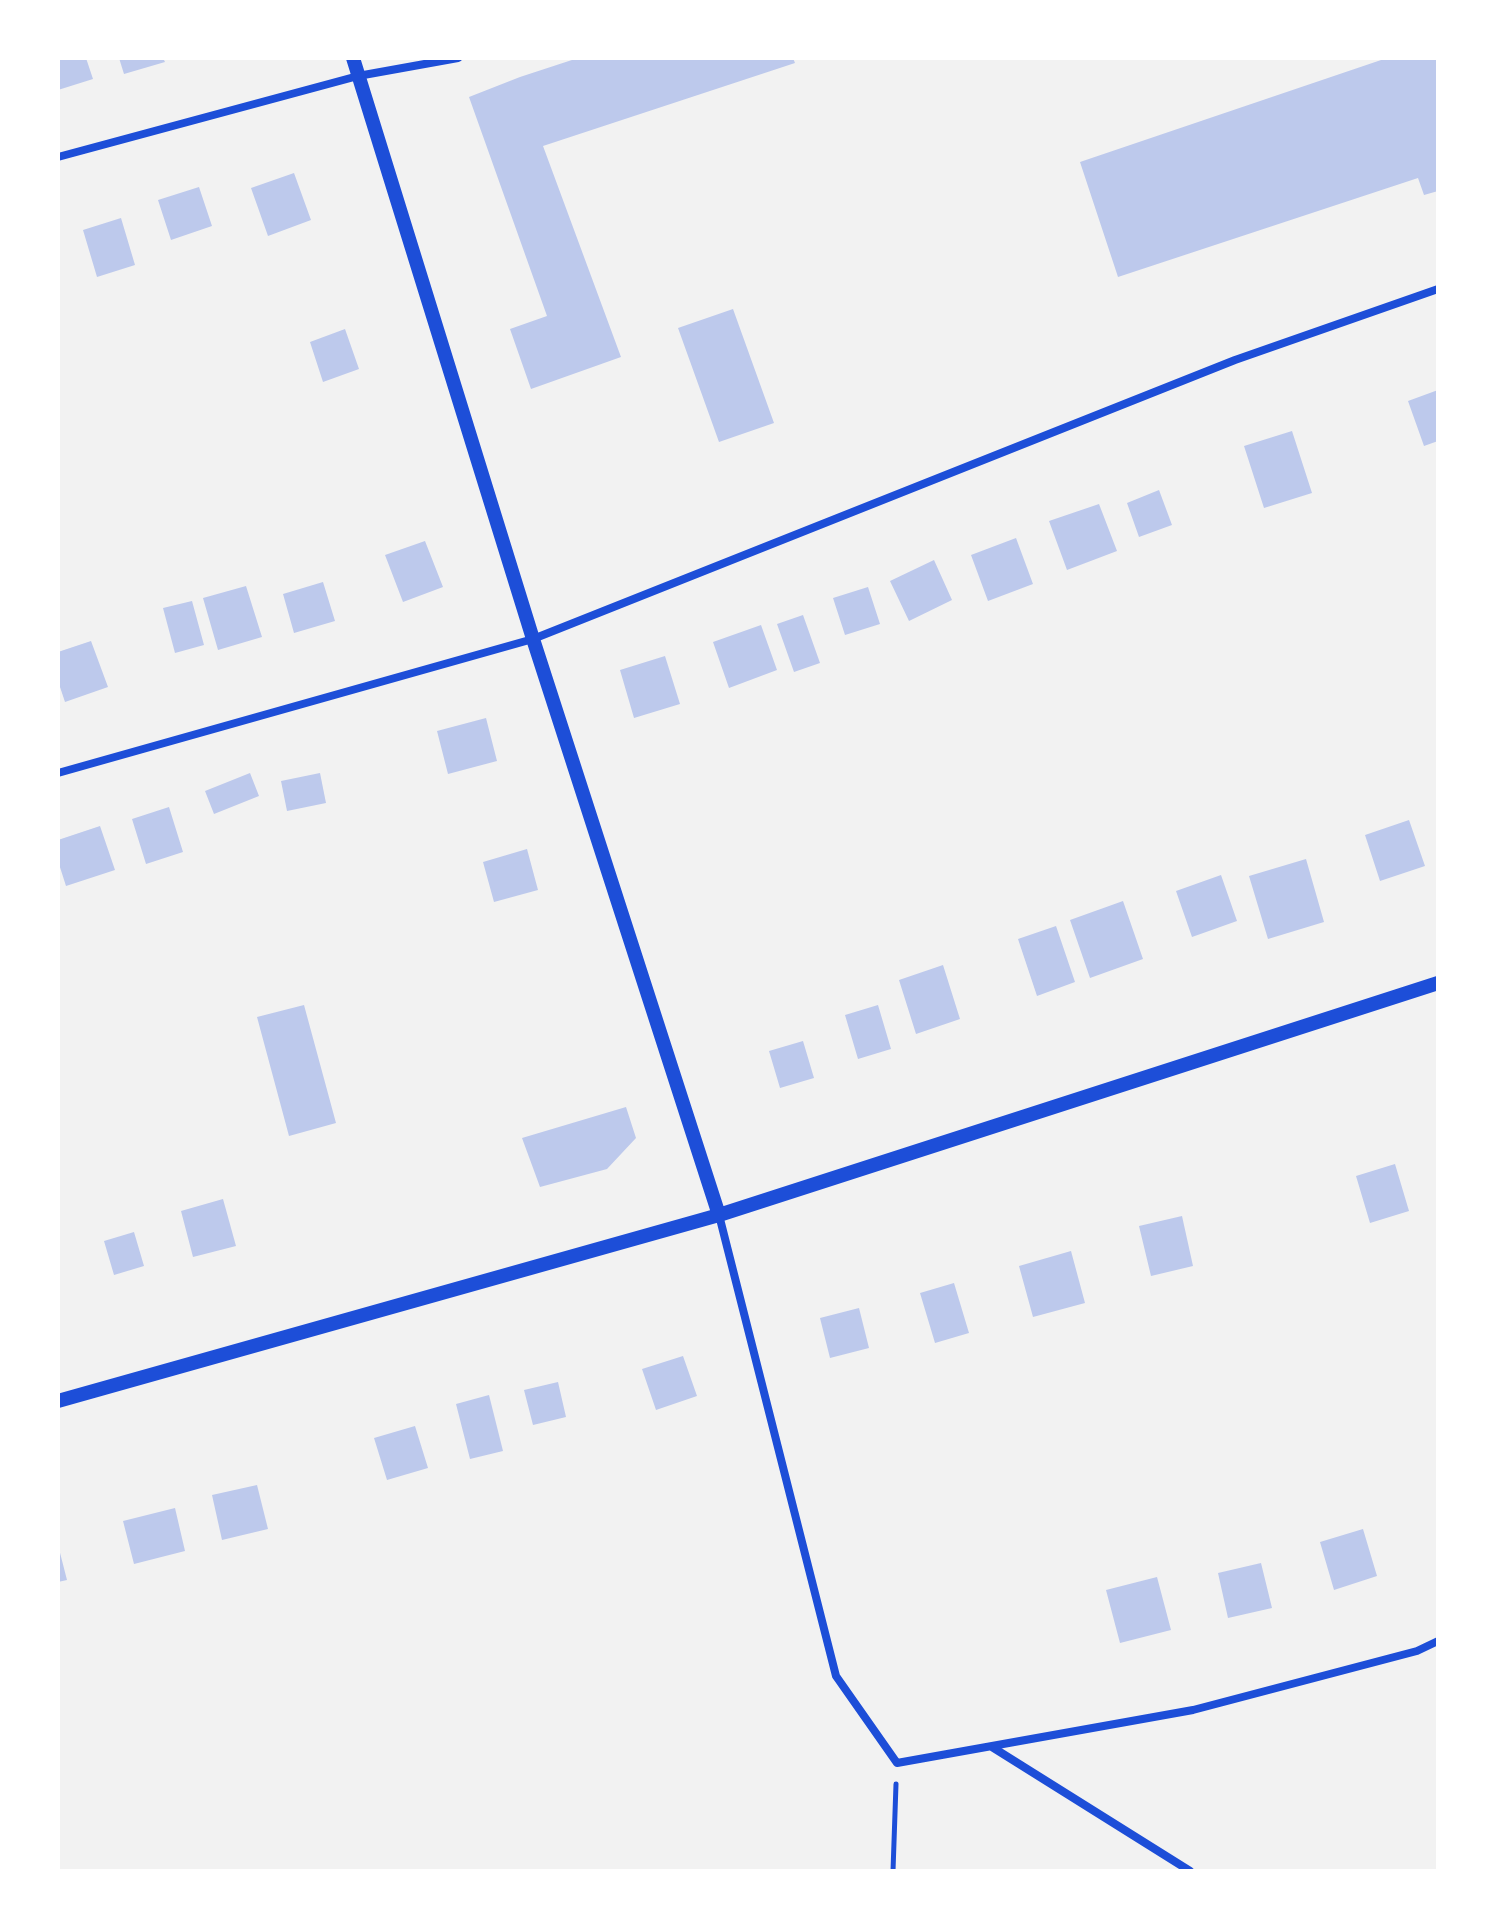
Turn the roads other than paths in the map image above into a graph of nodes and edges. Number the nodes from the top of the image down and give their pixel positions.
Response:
1 (353, 58) edge
2 (458, 58) edge
3 (358, 76) junction
4 (58, 157) edge
5 (1438, 289) edge
6 (533, 639) junction
7 (58, 773) edge
8 (1438, 983) edge
9 (719, 1215) junction
10 (58, 1401) edge
11 (1438, 1641) edge
12 (992, 1747) junction
13 (1190, 1871) edge

1 - 3 street
2 - 3 street
3 - 4 street
3 - 6 street
5 - 6 street
6 - 7 street
6 - 9 street
8 - 9 street
9 - 10 street
9 - 12 street
11 - 12 street
12 - 13 street

